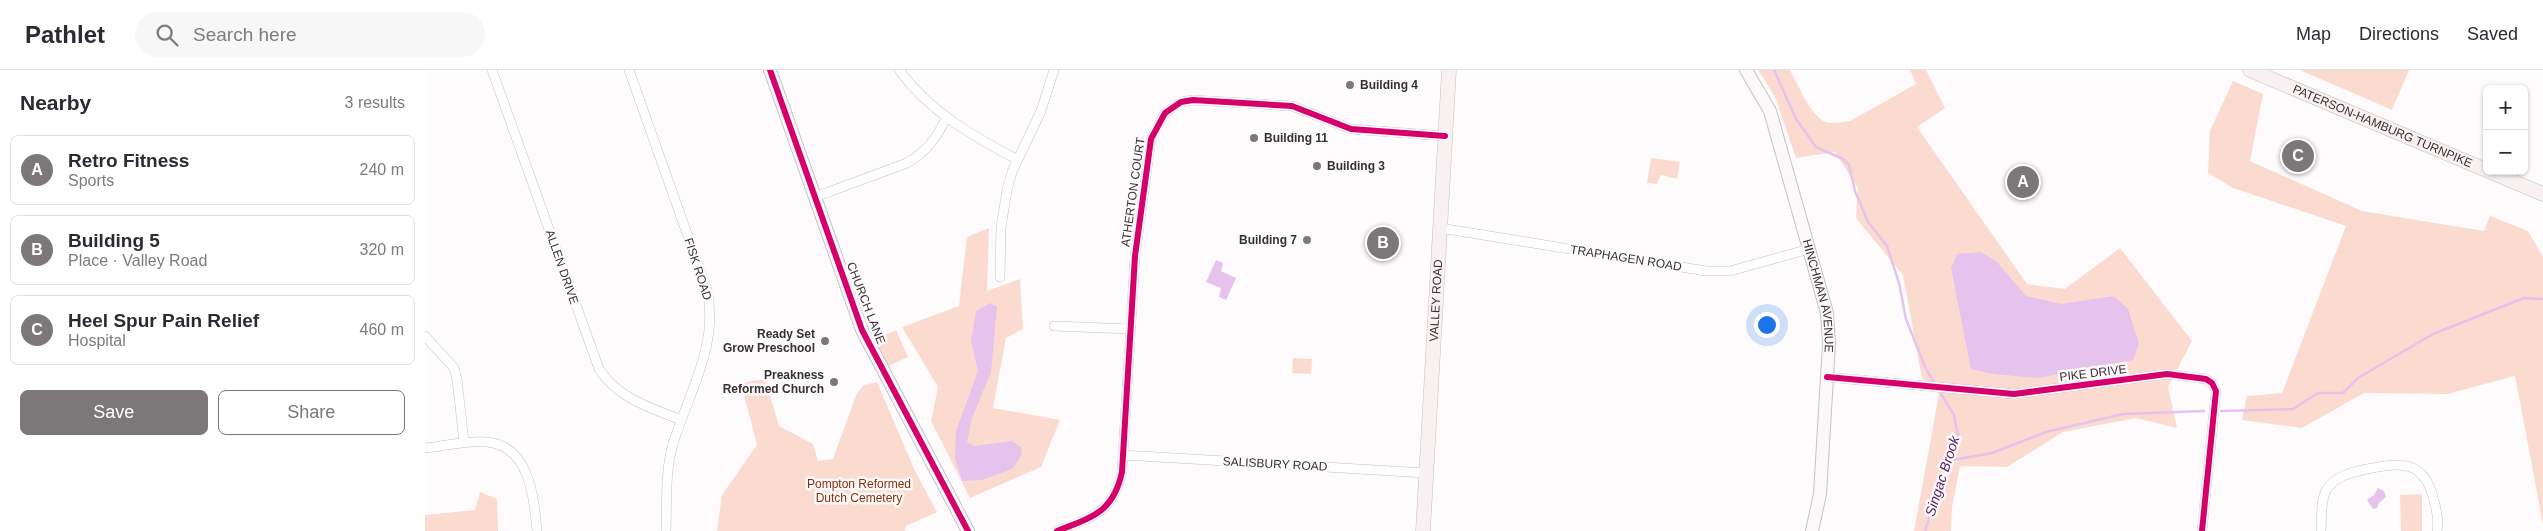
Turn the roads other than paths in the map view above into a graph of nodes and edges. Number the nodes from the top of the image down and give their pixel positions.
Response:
1 (493, 70) edge
2 (629, 70) edge
3 (770, 70) edge
4 (899, 70) edge
5 (1054, 70) edge
6 (1449, 70) edge
7 (1745, 70) edge
8 (2250, 70) edge
9 (946, 118) junction
10 (1445, 136) junction
11 (1018, 160) junction
12 (2543, 194) edge
13 (815, 197) junction
14 (1440, 228) junction
15 (1809, 249) junction
16 (1000, 277) dead end
17 (1054, 326) dead end
18 (1131, 329) junction
19 (425, 336) edge
20 (1827, 377) junction
21 (681, 420) junction
22 (464, 443) junction
23 (425, 448) edge
24 (1123, 455) junction
25 (1426, 473) junction
26 (537, 531) edge
27 (666, 531) edge
28 (968, 531) edge
29 (1057, 531) edge
30 (1423, 531) edge
31 (1812, 531) edge
32 (2202, 531) edge
33 (2321, 531) edge
34 (2437, 531) edge

1 - 21 street, ALLEN DRIVE
2 - 21 street, FISK ROAD
3 - 13 street, CHURCH LANE
4 - 9 street
5 - 11 street
6 - 10 main road, VALLEY ROAD
7 - 15 street, HINCHMAN AVENUE
8 - 12 main road, PATERSON-HAMBURG TURNPIKE
9 - 11 street
9 - 13 street
10 - 14 main road, VALLEY ROAD
10 - 18 street, ATHERTON COURT
11 - 16 street
13 - 28 street, CHURCH LANE
14 - 15 street, TRAPHAGEN ROAD
14 - 25 main road, VALLEY ROAD
15 - 20 street, HINCHMAN AVENUE
17 - 18 street
18 - 24 street, ATHERTON COURT
19 - 22 street
20 - 31 street, HINCHMAN AVENUE
20 - 32 street, PIKE DRIVE
21 - 27 street, FISK ROAD
22 - 23 street
22 - 26 street
24 - 25 street, SALISBURY ROAD
24 - 29 street, ATHERTON COURT
25 - 30 main road, VALLEY ROAD
33 - 34 street

